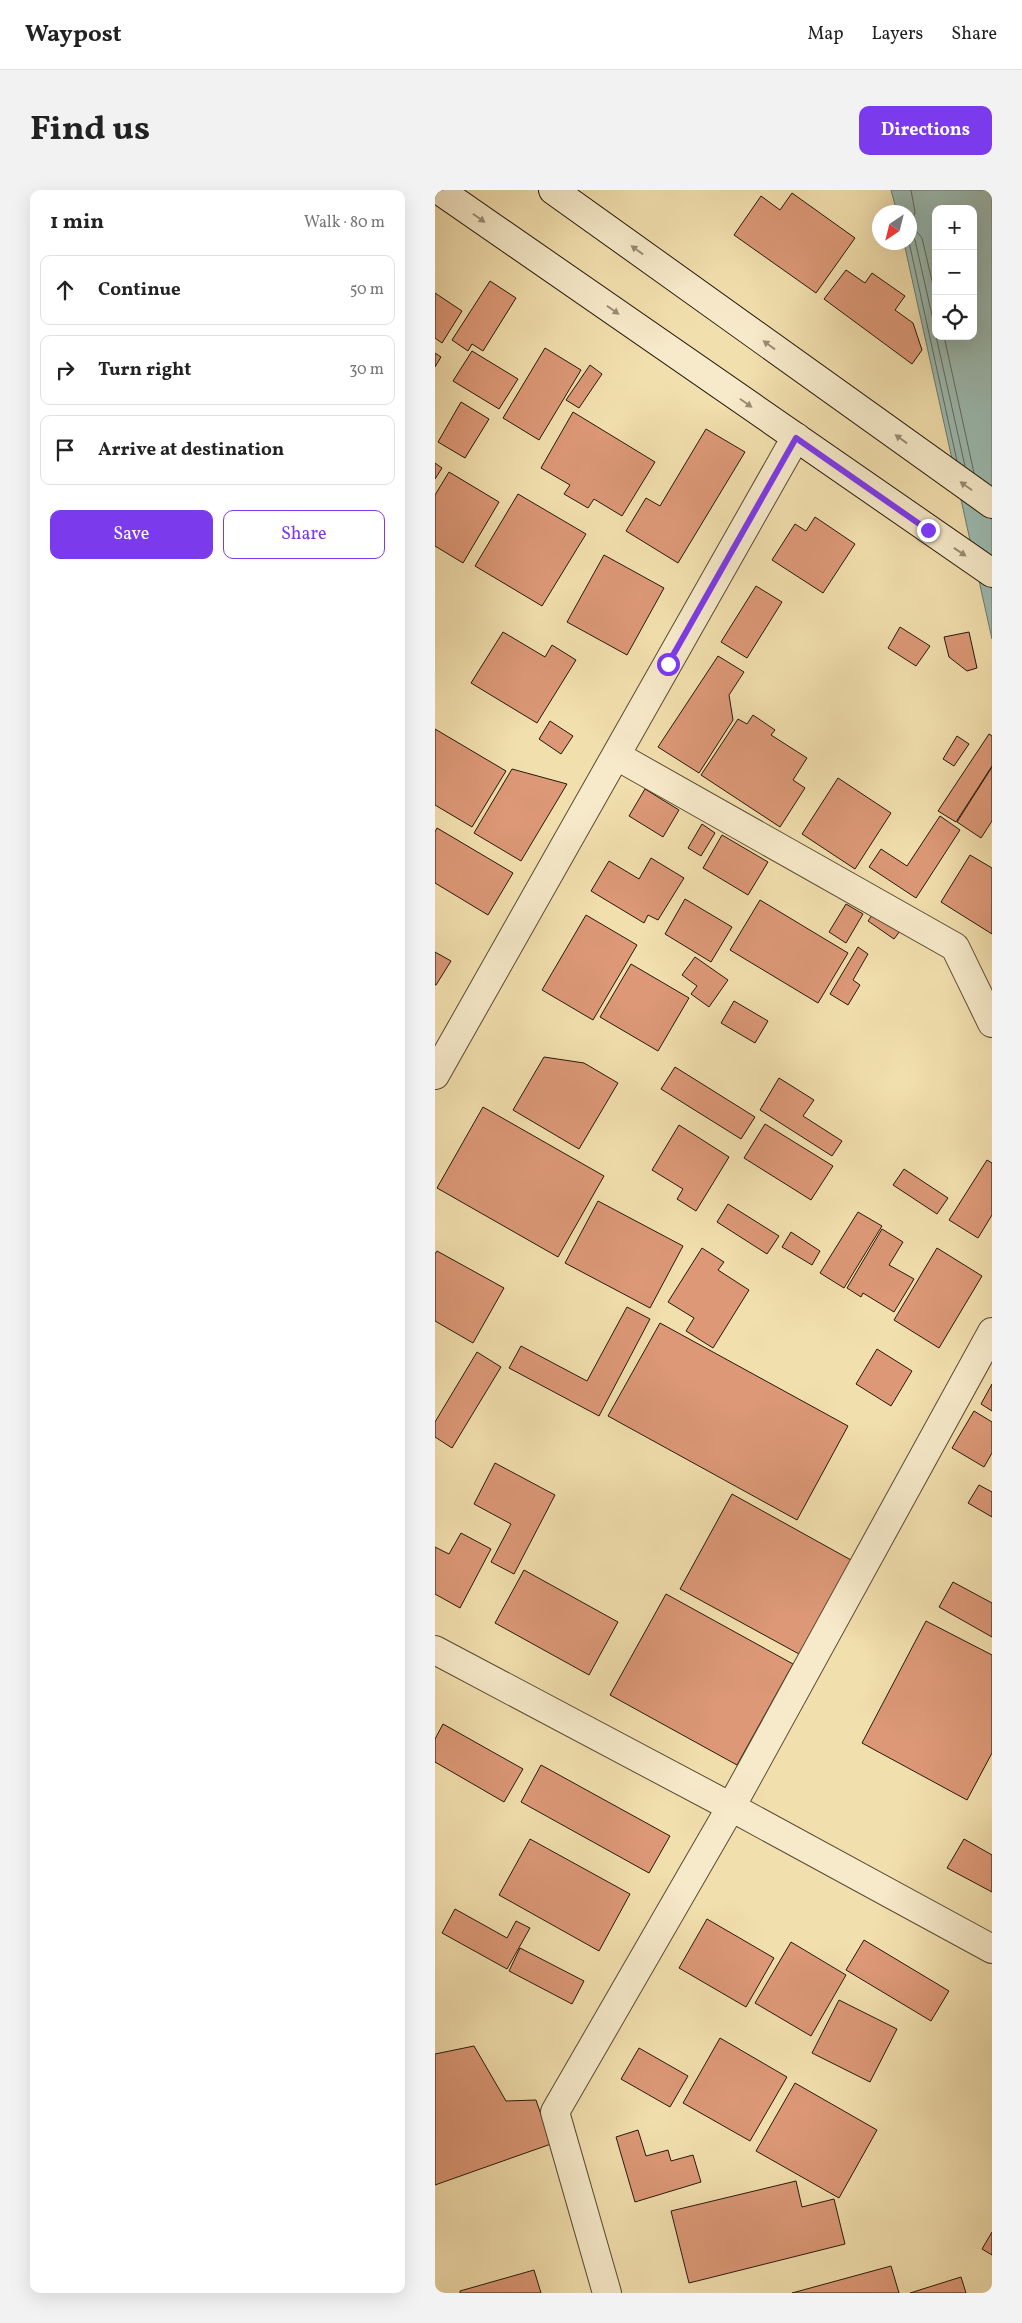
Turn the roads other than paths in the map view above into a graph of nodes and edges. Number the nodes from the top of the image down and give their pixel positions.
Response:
1 (439, 190) edge
2 (553, 190) edge
3 (796, 438) junction
4 (992, 504) edge
5 (992, 573) edge
6 (617, 756) junction
7 (992, 1022) edge
8 (435, 1075) edge
9 (992, 1332) edge
10 (435, 1650) edge
11 (731, 1807) junction
12 (992, 1949) edge
13 (607, 2293) edge

1 -> 3 street
4 -> 2 street
3 -> 5 street
3 - 6 street
6 - 7 street
6 - 8 street
9 - 11 street
10 - 11 street
11 - 12 street
11 - 13 street

